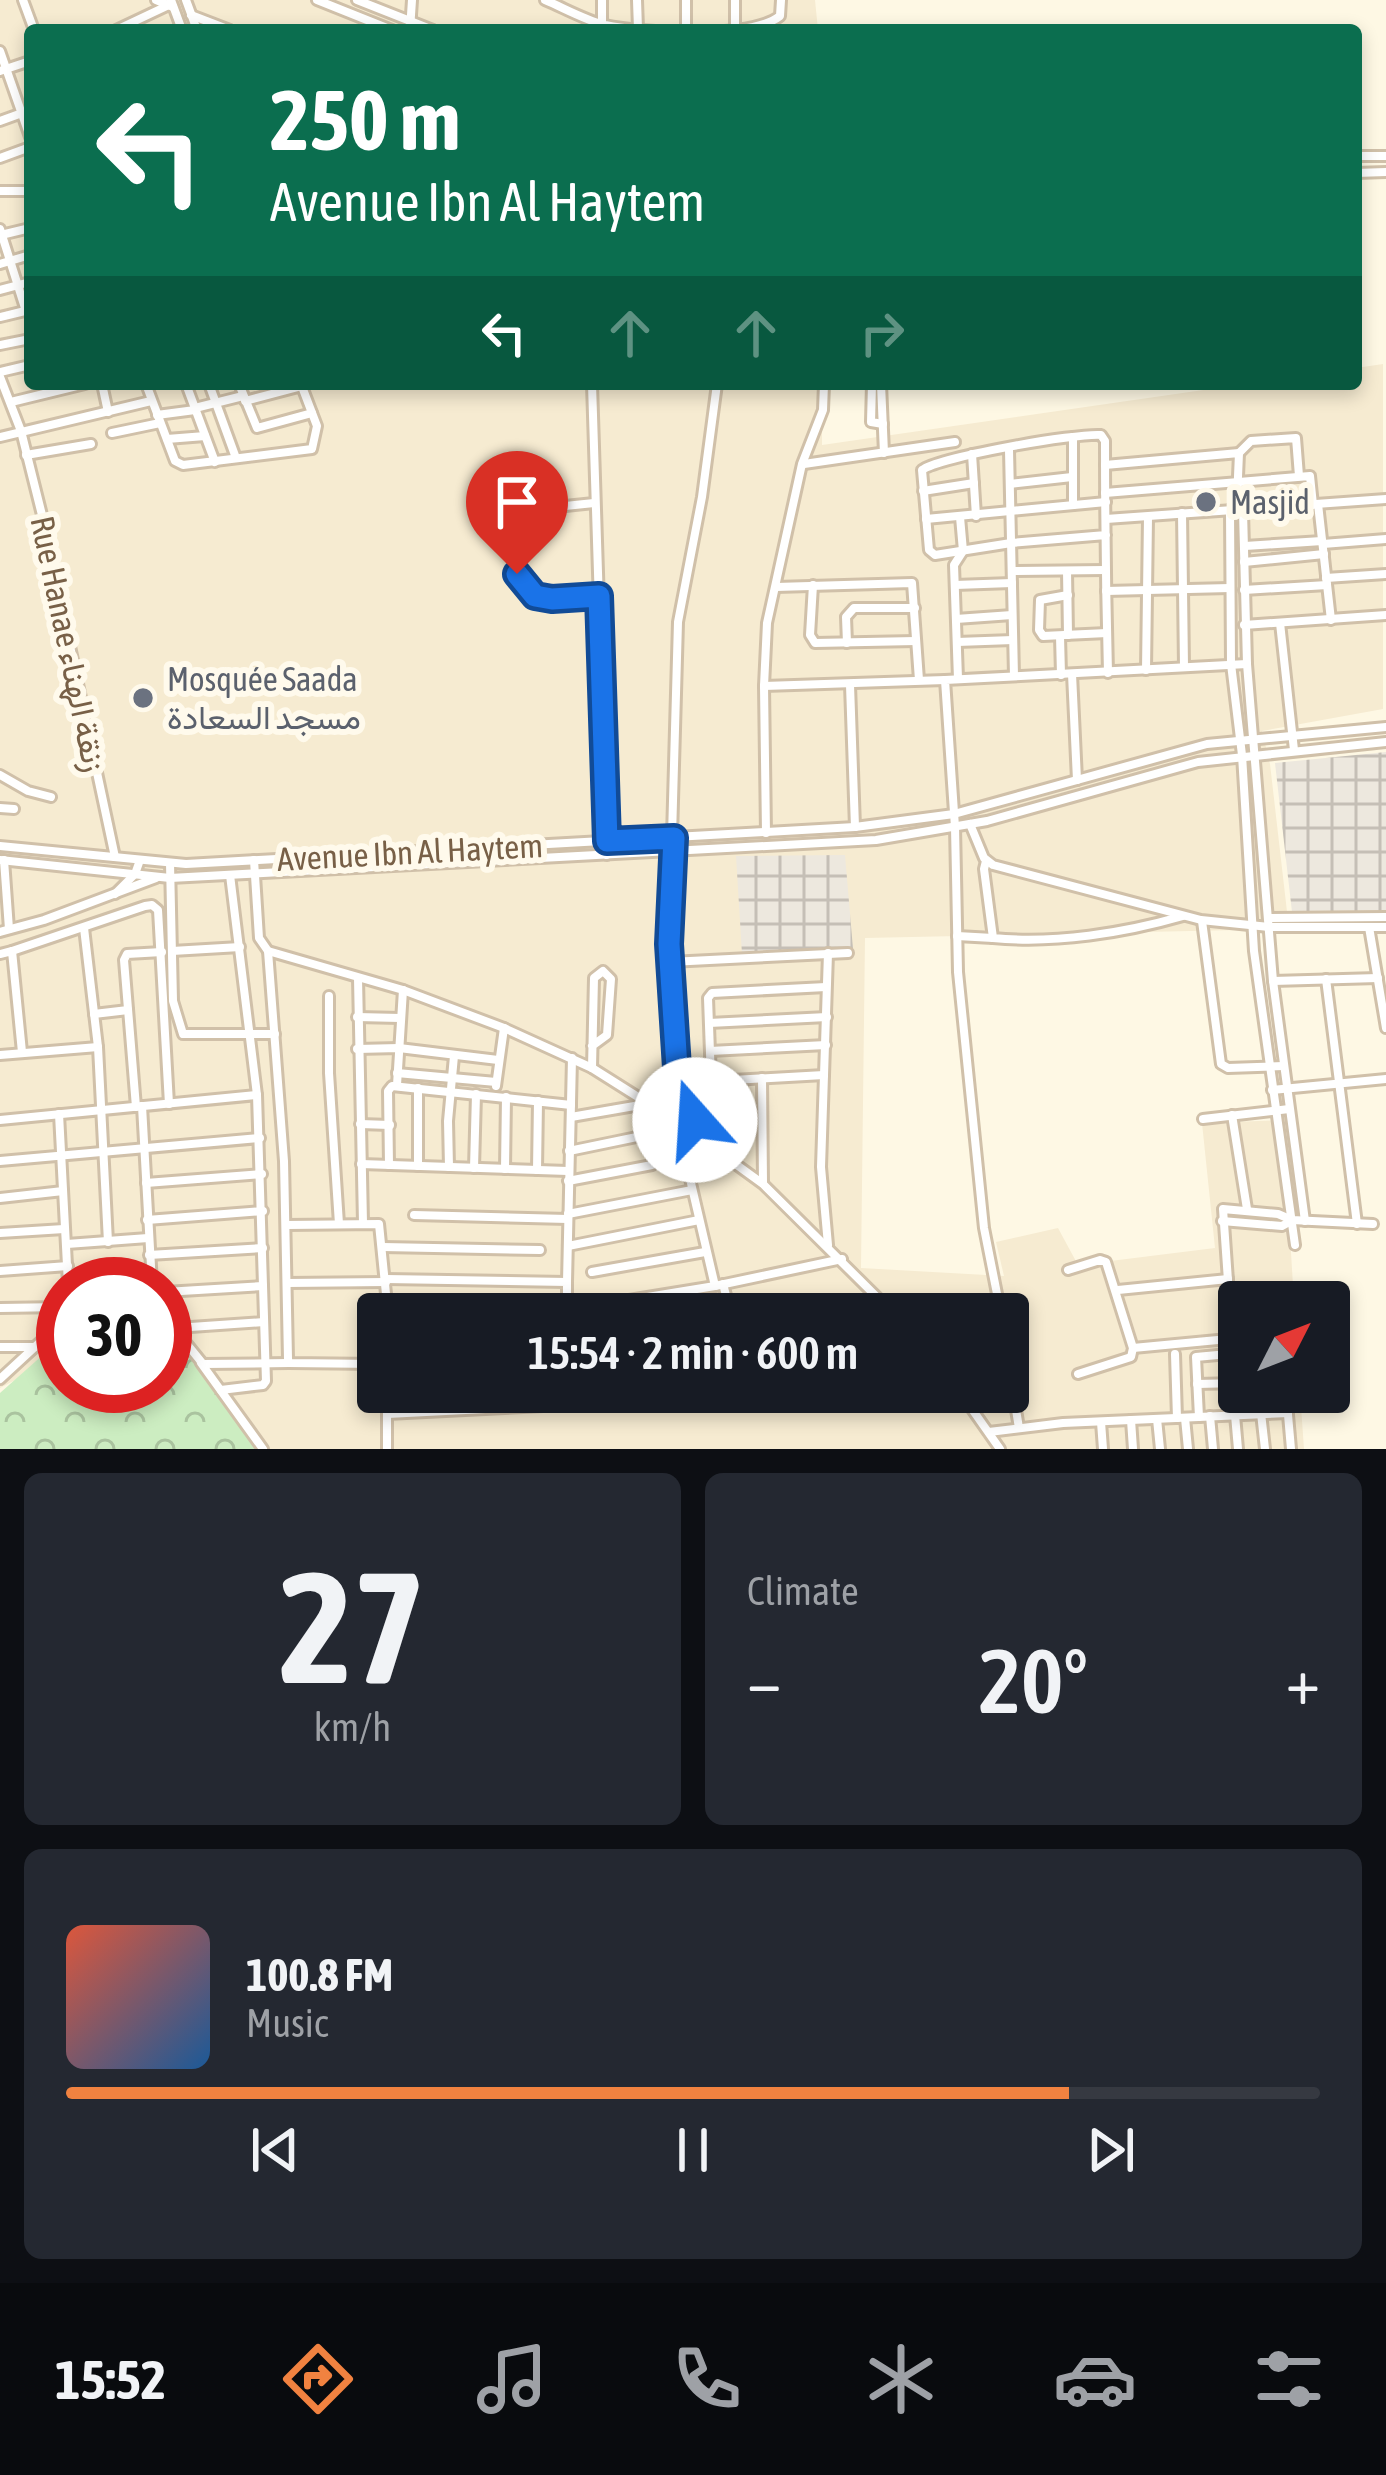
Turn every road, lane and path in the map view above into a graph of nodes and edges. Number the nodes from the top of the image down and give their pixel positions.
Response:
1 (156, 0) edge
2 (186, 0) edge
3 (317, 0) edge
4 (357, 0) edge
5 (544, 0) edge
6 (781, 0) edge
7 (172, 4) edge
8 (391, 14) junction
9 (191, 15) junction
10 (139, 24) edge
11 (194, 24) edge
12 (214, 24) edge
13 (377, 24) edge
14 (392, 24) edge
15 (408, 24) edge
16 (596, 24) edge
17 (763, 24) edge
18 (0, 51) edge
19 (3, 70) edge
20 (22, 113) junction
21 (24, 119) edge
22 (0, 121) edge
23 (0, 233) edge
24 (4, 263) edge
25 (24, 284) edge
26 (17, 286) junction
27 (0, 290) edge
28 (24, 302) edge
29 (0, 378) edge
30 (60, 390) edge
31 (103, 390) edge
32 (148, 390) edge
33 (188, 390) edge
34 (210, 390) edge
35 (241, 390) edge
36 (280, 390) edge
37 (304, 390) edge
38 (592, 390) edge
39 (716, 390) edge
40 (824, 390) edge
41 (878, 390) edge
42 (244, 398) junction
43 (151, 401) junction
44 (11, 402) junction
45 (215, 403) junction
46 (195, 409) junction
47 (108, 412) junction
48 (312, 412) junction
49 (158, 419) junction
50 (21, 430) junction
51 (112, 433) dead end
52 (205, 436) junction
53 (0, 437) edge
54 (1073, 437) junction
55 (166, 440) junction
56 (955, 442) dead end
57 (91, 444) dead end
58 (1009, 450) junction
59 (884, 453) junction
60 (1238, 453) junction
61 (26, 454) junction
62 (972, 454) junction
63 (236, 458) junction
64 (215, 462) junction
65 (802, 464) junction
66 (1105, 465) junction
67 (1299, 477) junction
68 (1072, 478) junction
69 (1236, 480) junction
70 (974, 483) junction
71 (1010, 484) junction
72 (923, 491) junction
73 (1106, 497) junction
74 (1237, 500) junction
75 (1386, 500) edge
76 (594, 503) junction
77 (1316, 504) junction
78 (1073, 505) junction
79 (1230, 511) junction
80 (1244, 511) junction
81 (1010, 512) junction
82 (1182, 513) junction
83 (976, 516) junction
84 (959, 517) junction
85 (1148, 517) junction
86 (926, 519) junction
87 (1106, 520) junction
88 (1106, 535) junction
89 (1386, 539) edge
90 (1011, 543) junction
91 (1245, 546) junction
92 (1323, 546) junction
93 (963, 550) junction
94 (1244, 562) junction
95 (1105, 570) junction
96 (1012, 571) junction
97 (1067, 571) junction
98 (1386, 574) edge
99 (1327, 581) junction
100 (1012, 584) junction
101 (812, 585) junction
102 (955, 585) junction
103 (776, 587) junction
104 (1231, 588) junction
105 (1147, 590) junction
106 (1183, 590) junction
107 (1244, 590) junction
108 (1106, 591) junction
109 (1067, 595) junction
110 (599, 596) junction
111 (915, 608) junction
112 (1012, 615) junction
113 (1386, 615) edge
114 (956, 619) junction
115 (1330, 620) junction
116 (1280, 623) junction
117 (1231, 625) junction
118 (1246, 625) junction
119 (1107, 633) junction
120 (1064, 636) junction
121 (1013, 640) junction
122 (916, 641) junction
123 (957, 642) junction
124 (847, 643) junction
125 (1231, 664) junction
126 (1247, 664) junction
127 (1184, 667) junction
128 (1146, 670) junction
129 (1108, 673) junction
130 (1066, 675) junction
131 (1014, 676) junction
132 (958, 679) junction
133 (919, 680) junction
134 (945, 680) junction
135 (850, 685) junction
136 (764, 686) junction
137 (1386, 727) edge
138 (1292, 736) junction
139 (1255, 737) junction
140 (1240, 739) junction
141 (1386, 742) edge
142 (1294, 749) junction
143 (1256, 753) junction
144 (1242, 755) junction
145 (0, 776) edge
146 (1077, 780) junction
147 (51, 797) dead end
148 (0, 808) edge
149 (14, 808) dead end
150 (954, 814) junction
151 (970, 824) junction
152 (856, 827) junction
153 (955, 827) junction
154 (766, 832) junction
155 (674, 838) junction
156 (607, 841) junction
157 (0, 846) edge
158 (673, 852) junction
159 (607, 855) junction
160 (116, 857) junction
161 (2, 860) edge
162 (140, 860) junction
163 (254, 860) junction
164 (986, 861) junction
165 (170, 863) junction
166 (255, 873) junction
167 (135, 874) junction
168 (230, 875) junction
169 (156, 878) junction
170 (170, 878) junction
171 (114, 895) junction
172 (1185, 916) junction
173 (1386, 917) edge
174 (1202, 920) junction
175 (1269, 922) junction
176 (1253, 926) junction
177 (1370, 927) junction
178 (1386, 927) edge
179 (84, 928) junction
180 (4, 930) edge
181 (957, 936) junction
182 (993, 938) junction
183 (240, 947) junction
184 (167, 951) junction
185 (12, 952) junction
186 (268, 952) junction
187 (828, 953) junction
188 (848, 953) dead end
189 (0, 954) edge
190 (670, 962) junction
191 (358, 978) junction
192 (1378, 978) junction
193 (1273, 980) junction
194 (1326, 980) junction
195 (826, 987) junction
196 (403, 990) junction
197 (329, 996) dead end
198 (128, 1010) junction
199 (94, 1014) junction
200 (357, 1017) junction
201 (827, 1017) junction
202 (400, 1018) junction
203 (709, 1023) junction
204 (504, 1028) junction
205 (1386, 1028) edge
206 (249, 1033) junction
207 (275, 1034) junction
208 (826, 1045) junction
209 (592, 1046) junction
210 (98, 1047) junction
211 (399, 1048) junction
212 (357, 1049) junction
213 (710, 1051) junction
214 (22, 1052) junction
215 (0, 1055) edge
216 (454, 1056) junction
217 (572, 1058) junction
218 (498, 1060) junction
219 (1283, 1066) junction
220 (1268, 1067) junction
221 (592, 1068) junction
222 (398, 1073) junction
223 (824, 1075) junction
224 (451, 1078) junction
225 (762, 1078) junction
226 (1386, 1079) edge
227 (711, 1080) junction
228 (474, 1081) junction
229 (496, 1082) junction
230 (678, 1083) junction
231 (1342, 1084) junction
232 (397, 1085) junction
233 (418, 1088) junction
234 (1286, 1089) junction
235 (1272, 1090) junction
236 (451, 1091) junction
237 (474, 1094) junction
238 (257, 1096) junction
239 (495, 1096) junction
240 (506, 1097) junction
241 (680, 1098) junction
242 (538, 1101) junction
243 (647, 1103) junction
244 (170, 1104) junction
245 (571, 1105) junction
246 (139, 1107) junction
247 (657, 1109) junction
248 (1289, 1109) junction
249 (99, 1110) junction
250 (1276, 1111) junction
251 (59, 1114) junction
252 (1232, 1115) junction
253 (571, 1118) junction
254 (1203, 1119) dead end
255 (0, 1120) edge
256 (360, 1124) junction
257 (389, 1126) junction
258 (662, 1132) junction
259 (685, 1134) junction
260 (260, 1138) junction
261 (144, 1146) junction
262 (102, 1149) junction
263 (568, 1151) junction
264 (61, 1154) junction
265 (0, 1160) edge
266 (261, 1160) junction
267 (284, 1161) junction
268 (361, 1164) junction
269 (388, 1165) junction
270 (652, 1165) dead end
271 (418, 1166) junction
272 (449, 1167) junction
273 (474, 1168) junction
274 (505, 1169) junction
275 (538, 1170) junction
276 (262, 1174) junction
277 (568, 1176) junction
278 (146, 1183) junction
279 (763, 1184) junction
280 (692, 1190) junction
281 (63, 1191) junction
282 (0, 1198) edge
283 (1247, 1209) junction
284 (262, 1211) junction
285 (1260, 1211) junction
286 (414, 1215) dead end
287 (568, 1217) junction
288 (147, 1220) junction
289 (699, 1220) junction
290 (1292, 1220) junction
291 (1222, 1221) junction
292 (1305, 1221) junction
293 (363, 1223) junction
294 (1357, 1223) junction
295 (339, 1224) junction
296 (1259, 1224) junction
297 (1372, 1224) dead end
298 (286, 1226) junction
299 (65, 1228) junction
300 (0, 1233) edge
301 (148, 1238) junction
302 (108, 1242) junction
303 (67, 1244) junction
304 (828, 1245) junction
305 (1295, 1245) dead end
306 (383, 1246) junction
307 (568, 1246) junction
308 (263, 1248) junction
309 (540, 1250) dead end
310 (705, 1252) junction
311 (149, 1255) joint
312 (68, 1257) edge
313 (842, 1258) junction
314 (36, 1268) edge
315 (1068, 1270) dead end
316 (0, 1271) edge
317 (592, 1272) dead end
318 (386, 1280) junction
319 (1228, 1280) joint
320 (567, 1282) junction
321 (287, 1283) junction
322 (719, 1285) junction
323 (263, 1286) junction
324 (192, 1290) edge
325 (1118, 1290) junction
326 (387, 1293) edge
327 (567, 1293) edge
328 (677, 1293) edge
329 (722, 1293) edge
330 (874, 1293) edge
331 (997, 1293) edge
332 (36, 1307) edge
333 (0, 1308) edge
334 (264, 1322) junction
335 (192, 1327) edge
336 (1218, 1340) edge
337 (0, 1347) edge
338 (36, 1347) joint
339 (1133, 1348) junction
340 (192, 1351) edge
341 (1175, 1354) dead end
342 (1218, 1354) edge
343 (200, 1362) junction
344 (265, 1363) junction
345 (289, 1363) junction
346 (357, 1364) edge
347 (1078, 1374) dead end
348 (0, 1379) edge
349 (1197, 1384) junction
350 (1218, 1384) edge
351 (221, 1390) junction
352 (407, 1413) edge
353 (975, 1413) edge
354 (1017, 1413) edge
355 (1263, 1413) joint
356 (1288, 1413) edge
357 (387, 1414) joint
358 (1235, 1415) junction
359 (1205, 1417) junction
360 (1181, 1418) junction
361 (1157, 1419) junction
362 (1131, 1420) junction
363 (1101, 1422) junction
364 (1019, 1428) junction
365 (989, 1432) junction
366 (262, 1449) edge
367 (387, 1449) edge
368 (1000, 1449) edge
369 (1103, 1449) edge
370 (1133, 1449) edge
371 (1160, 1449) edge
372 (1188, 1449) edge
373 (1213, 1449) edge
374 (1238, 1449) edge
375 (1264, 1449) edge
376 (1291, 1449) edge

1 - 7 street
2 - 9 street
3 - 13 street
4 - 8 street
5 - 16 street
6 - 17 street
7 - 10 street
8 - 14 street
8 - 15 street
9 - 11 street
9 - 12 street
18 - 19 street
19 - 20 street
20 - 21 street
20 - 22 street
23 - 24 street
24 - 26 street
25 - 26 street
26 - 27 street
26 - 28 street
29 - 44 street, Rue Hanae زنقة الهناء
30 - 44 street
31 - 47 street
32 - 43 street
33 - 46 street
34 - 45 street
35 - 42 street
36 - 42 street
37 - 48 street
38 - 76 street
39 - 155 street
40 - 65 street
41 - 59 street
42 - 45 street
42 - 48 street
43 - 47 street
43 - 49 street
44 - 50 street, Rue Hanae زنقة الهناء
45 - 46 street
45 - 63 street
46 - 49 street
46 - 52 street
47 - 50 street
48 - 63 street
49 - 51 street
49 - 55 street
50 - 53 street
50 - 61 street, Rue Hanae زنقة الهناء
52 - 55 street
52 - 64 street
54 - 58 street
54 - 66 street
54 - 68 street
55 - 64 street
56 - 59 street
57 - 61 street
58 - 62 street
58 - 71 street
59 - 65 street
60 - 66 street
60 - 67 street
60 - 69 street
61 - 160 street, Rue Hanae زنقة الهناء
62 - 70 street
62 - 72 street
63 - 64 street
65 - 103 street
66 - 73 street
67 - 69 street
67 - 77 street
68 - 71 street
68 - 78 street
69 - 73 street
69 - 74 street
70 - 72 street
70 - 83 street
71 - 81 street
72 - 86 street
73 - 78 street
73 - 87 street
74 - 79 street
74 - 80 street
75 - 77 street
76 - 110 street
76 - 110 street
77 - 80 street
77 - 92 street
78 - 81 street
79 - 80 street
79 - 82 street
79 - 104 street
80 - 91 street
81 - 83 street
81 - 90 street
82 - 85 street
82 - 106 street
83 - 84 street
84 - 86 street
84 - 93 street
85 - 87 street
85 - 105 street
86 - 93 street
87 - 88 street
88 - 90 street
88 - 95 street
89 - 92 street
90 - 93 street
90 - 96 street
91 - 92 street
91 - 94 street
92 - 94 street
92 - 99 street
93 - 102 street
94 - 107 street
95 - 97 street
95 - 108 street
96 - 97 street
96 - 100 street
97 - 109 street
98 - 99 street
99 - 107 street
99 - 115 street
100 - 102 street
100 - 112 street
101 - 103 street
101 - 111 street
101 - 124 street
102 - 114 street
103 - 136 street
104 - 106 street
104 - 117 street
105 - 106 street
105 - 108 street
105 - 128 street
106 - 127 street
107 - 118 street
108 - 119 street
109 - 120 street
109 - 120 street
110 - 156 street
111 - 122 street
111 - 124 street
112 - 114 street
112 - 121 street
113 - 115 street
114 - 123 street
115 - 116 street
116 - 118 street
116 - 138 street
117 - 118 street
117 - 125 street
118 - 126 street
119 - 120 street
119 - 129 street
120 - 130 street
121 - 123 street
121 - 131 street
122 - 124 street
122 - 133 street
123 - 132 street
125 - 126 street
125 - 127 street
125 - 140 street
126 - 139 street
127 - 128 street
128 - 129 street
129 - 130 street
130 - 131 street
130 - 146 street
131 - 132 street
132 - 134 street
133 - 134 street
133 - 135 street
134 - 150 street
135 - 136 street
135 - 152 street
136 - 154 street
137 - 138 street, Avenue Ibn Al Haytem
138 - 139 street, Avenue Ibn Al Haytem
138 - 142 street
139 - 140 street, Avenue Ibn Al Haytem
139 - 143 street
140 - 144 street
140 - 146 street, Avenue Ibn Al Haytem
141 - 142 street, Avenue Ibn Al Haytem
142 - 143 street, Avenue Ibn Al Haytem
143 - 144 street, Avenue Ibn Al Haytem
143 - 175 street
144 - 151 street, Avenue Ibn Al Haytem
144 - 176 street
145 - 147 street
146 - 150 street, Avenue Ibn Al Haytem
148 - 149 street
150 - 152 street, Avenue Ibn Al Haytem
150 - 153 street
151 - 153 street, Avenue Ibn Al Haytem
151 - 164 street
152 - 154 street, Avenue Ibn Al Haytem
153 - 158 street, Avenue Ibn Al Haytem
153 - 181 street
154 - 155 street, Avenue Ibn Al Haytem
155 - 156 street, Avenue Ibn Al Haytem
155 - 158 street
156 - 159 street
156 - 163 street, Avenue Ibn Al Haytem
157 - 160 street, Avenue Ibn Al Haytem
158 - 159 street, Avenue Ibn Al Haytem
158 - 190 street
159 - 166 street, Avenue Ibn Al Haytem
160 - 162 street, Avenue Ibn Al Haytem
161 - 167 street, Avenue Ibn Al Haytem
161 - 180 street
162 - 165 street, Avenue Ibn Al Haytem
162 - 167 street
163 - 165 street, Avenue Ibn Al Haytem
163 - 166 street
164 - 172 street
164 - 182 street
165 - 170 street
166 - 168 street, Avenue Ibn Al Haytem
166 - 186 street
167 - 169 street, Avenue Ibn Al Haytem
167 - 171 street
168 - 170 street, Avenue Ibn Al Haytem
168 - 183 street
169 - 170 street, Avenue Ibn Al Haytem
169 - 171 street
170 - 184 street
171 - 180 street
172 - 174 street
172 - 182 street
173 - 175 street
174 - 176 street
174 - 220 street
175 - 176 street
175 - 177 street
175 - 193 street
176 - 220 street
177 - 178 street
177 - 192 street
179 - 184 street
179 - 185 street
179 - 199 street
181 - 182 street
181 - 331 street
183 - 184 street
183 - 206 street
184 - 198 street
184 - 206 street
184 - 244 street
185 - 189 street
185 - 214 street
186 - 191 street
186 - 207 street
187 - 188 street
187 - 190 street
187 - 195 street
190 - 230 street
191 - 196 street
191 - 200 street
192 - 194 street
192 - 205 street
193 - 194 street
193 - 219 street
194 - 231 street
195 - 201 street
195 - 203 street
196 - 202 street
196 - 204 street
197 - 295 street
198 - 199 street
198 - 246 street
199 - 210 street
200 - 202 street
200 - 212 street
201 - 203 street
201 - 208 street
202 - 211 street
203 - 213 street
204 - 217 street
204 - 218 street
206 - 207 street
206 - 238 street
207 - 267 street
208 - 213 street
208 - 223 street
209 - 209 street
209 - 221 street
210 - 214 street
210 - 249 street
211 - 212 street
211 - 216 street
211 - 222 street
212 - 256 street
213 - 227 street
214 - 215 street
216 - 218 street
216 - 224 street
217 - 221 street
217 - 245 street
218 - 229 street
219 - 220 street
219 - 234 street
220 - 235 street
221 - 243 street
222 - 224 street
222 - 232 street
223 - 225 street
223 - 304 street
224 - 228 street
224 - 236 street
225 - 227 street
225 - 279 street
226 - 231 street
227 - 230 street
228 - 229 street
228 - 237 street
229 - 239 street
230 - 241 street
231 - 234 street
231 - 294 street
232 - 233 street
232 - 257 street
233 - 236 street
233 - 271 street
234 - 235 street
234 - 248 street
235 - 250 street
236 - 237 street
236 - 272 street
237 - 239 street
237 - 273 street
238 - 244 street
238 - 260 street
239 - 240 street
240 - 242 street
240 - 274 street
241 - 247 street
241 - 259 street
242 - 245 street
242 - 275 street
243 - 247 street
243 - 253 street
244 - 246 street
245 - 253 street
246 - 249 street
246 - 261 street
247 - 258 street
248 - 250 street
248 - 292 street
249 - 251 street
249 - 262 street
250 - 252 street
250 - 290 street
251 - 255 street
251 - 264 street
252 - 254 street
252 - 283 street
253 - 263 street
256 - 257 street
256 - 268 street
257 - 269 street
258 - 259 street
258 - 263 street
259 - 279 street
259 - 280 street
260 - 261 street
260 - 266 street
261 - 262 street
261 - 278 street
262 - 264 street
262 - 302 street
263 - 277 street
264 - 265 street
264 - 281 street
266 - 267 street
266 - 276 street
267 - 298 street
268 - 269 street
268 - 293 street
269 - 271 street
270 - 277 street
271 - 272 street
272 - 273 street
273 - 274 street
274 - 275 street
275 - 277 street
276 - 278 street
276 - 284 street
277 - 287 street
278 - 288 street
279 - 304 street
280 - 287 street
280 - 289 street
281 - 282 street
281 - 299 street
283 - 285 street
283 - 291 street
284 - 288 street
284 - 308 street
285 - 290 street
285 - 296 street
286 - 287 street
287 - 307 street
288 - 301 street
289 - 307 street
289 - 310 street
290 - 292 street
290 - 296 street
290 - 305 street
291 - 296 street
291 - 319 street
292 - 294 street
293 - 295 street
293 - 306 street
294 - 297 street
295 - 298 street
298 - 321 street
299 - 300 street
299 - 303 street
301 - 302 street
301 - 311 street
302 - 303 street
303 - 312 street
304 - 313 street
306 - 309 street
306 - 318 street
307 - 320 street
308 - 311 street
308 - 323 street
310 - 317 street
310 - 322 street
313 - 322 street
313 - 330 street
314 - 316 street
315 - 325 street
318 - 320 street
318 - 321 street
318 - 326 street
319 - 325 street
320 - 327 street
321 - 345 street
322 - 328 street
322 - 329 street
323 - 324 street
323 - 334 street
325 - 339 street
332 - 333 street
334 - 335 street
334 - 344 street
336 - 339 street
337 - 338 street
338 - 348 street
339 - 347 street
340 - 343 street
341 - 360 street
342 - 349 street
343 - 344 street
343 - 351 street
344 - 345 street
344 - 351 street
345 - 346 street
349 - 350 street
349 - 359 street
351 - 366 street
352 - 357 street
353 - 365 street
354 - 364 street
355 - 358 street
355 - 375 street
356 - 376 street
357 - 367 street
358 - 359 street
358 - 374 street
359 - 360 street
359 - 373 street
360 - 361 street
360 - 372 street
361 - 362 street
361 - 371 street
362 - 363 street
362 - 370 street
363 - 364 street
363 - 369 street
364 - 365 street
365 - 368 street

